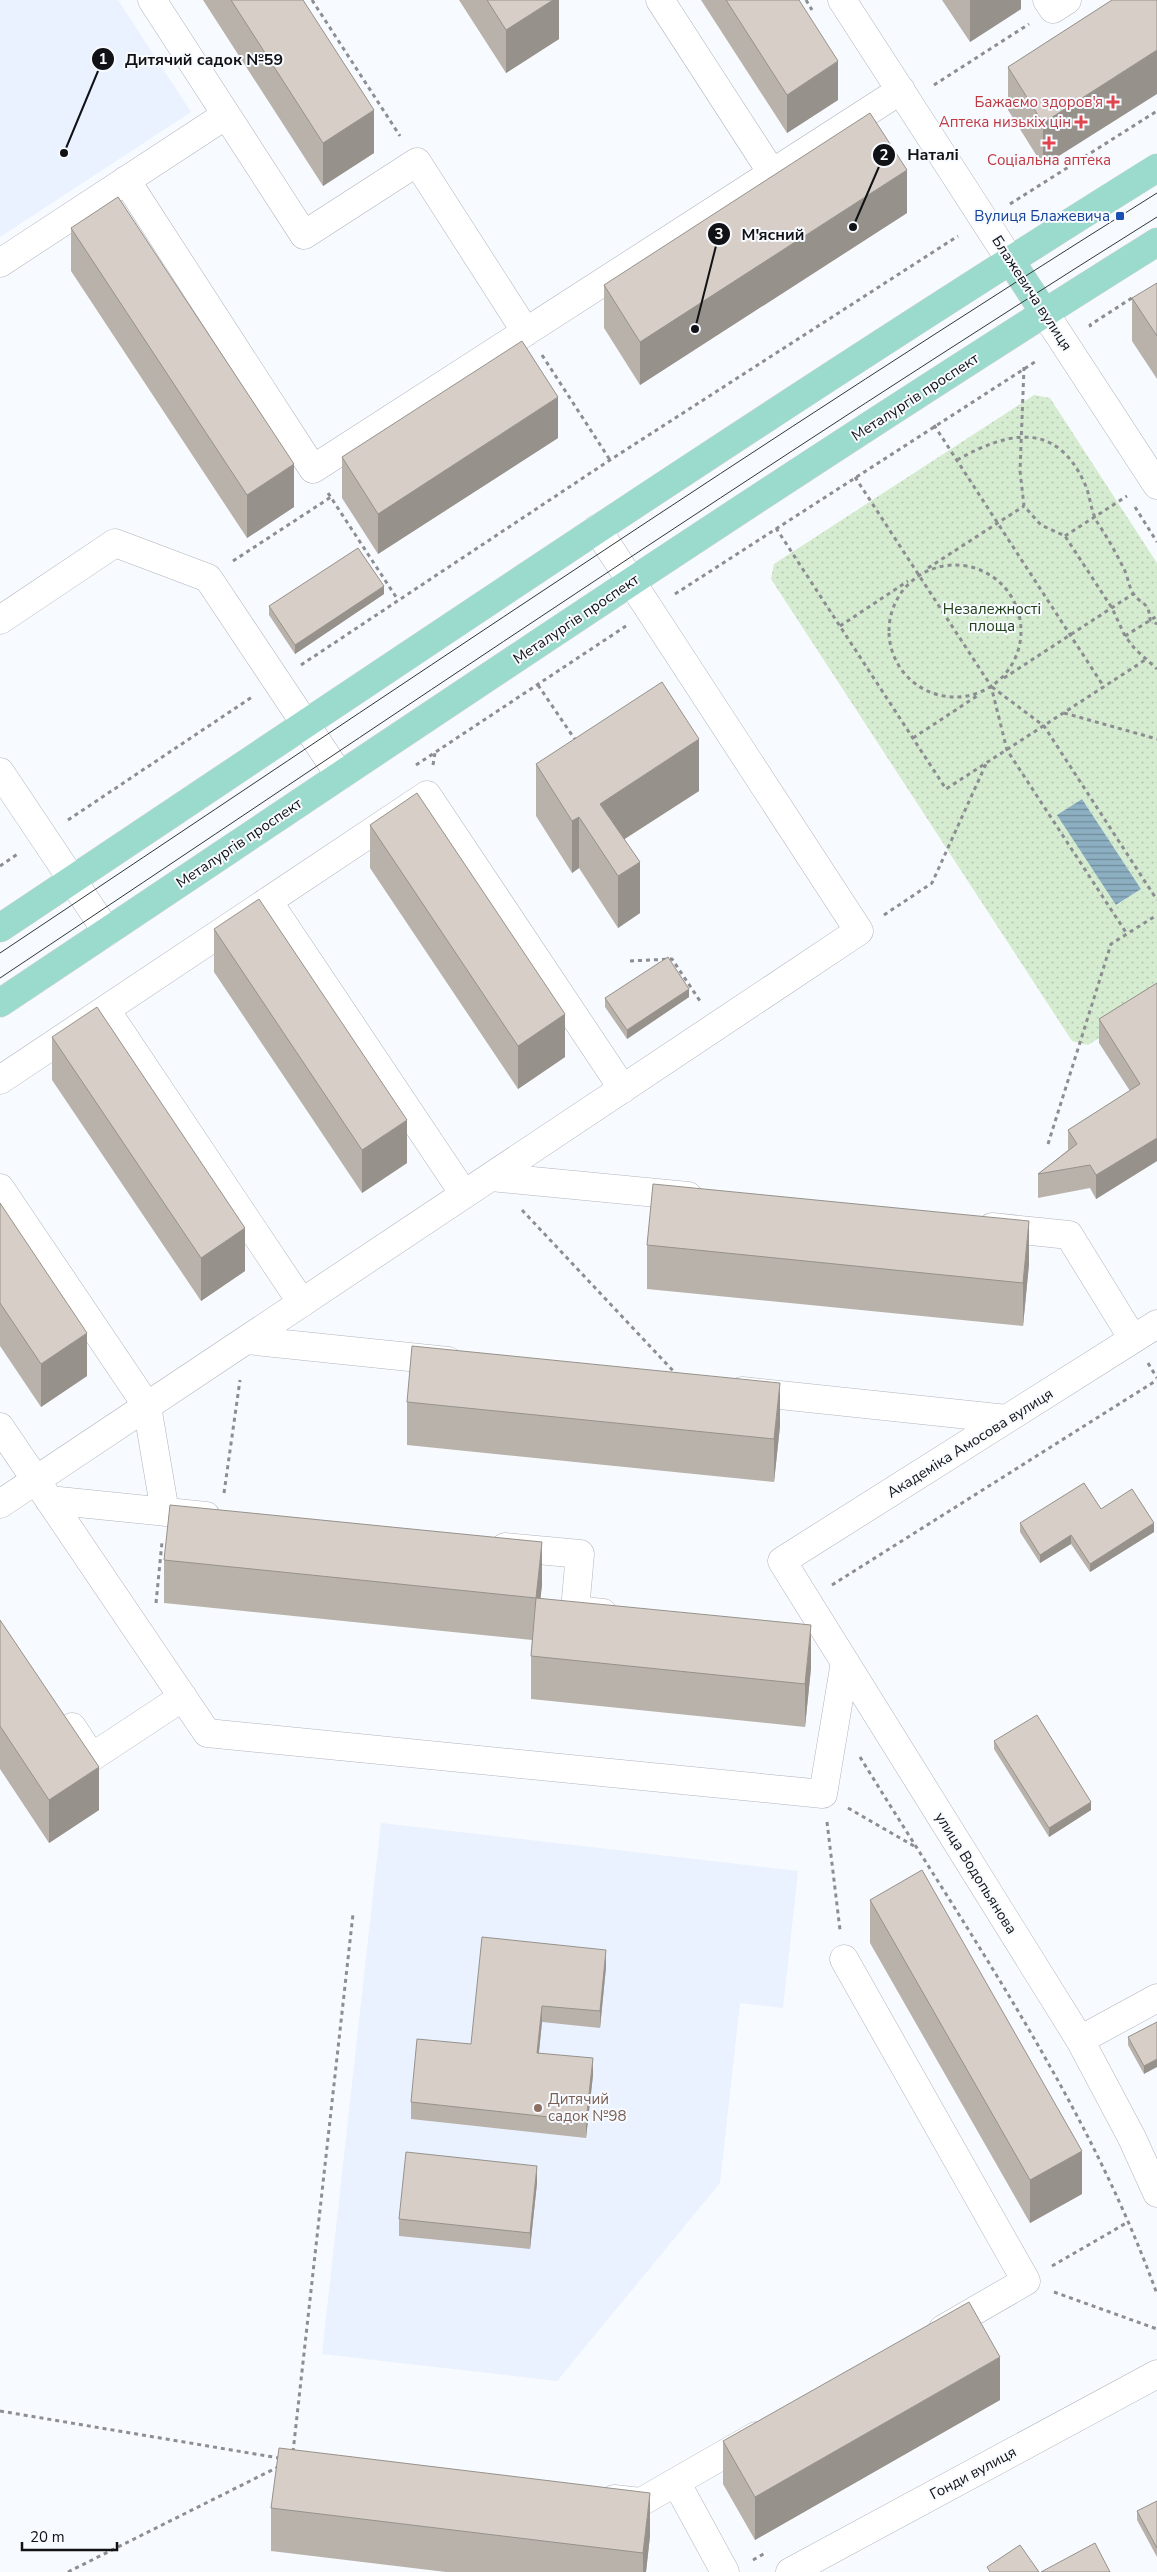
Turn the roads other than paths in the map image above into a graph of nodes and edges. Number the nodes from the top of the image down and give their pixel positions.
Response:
1 (152, 0) edge
2 (660, 0) edge
3 (842, 0) edge
4 (901, 90) junction
5 (226, 115) junction
6 (1157, 168) edge
7 (772, 173) junction
8 (126, 180) junction
9 (1157, 242) edge
10 (1010, 260) junction
11 (0, 263) edge
12 (1044, 312) junction
13 (526, 332) junction
14 (1157, 485) edge
15 (597, 530) junction
16 (631, 582) junction
17 (0, 620) edge
18 (306, 724) junction
19 (0, 772) edge
20 (340, 776) junction
21 (72, 880) junction
22 (268, 901) junction
23 (0, 928) edge
24 (107, 932) junction
25 (0, 1003) edge
26 (106, 1010) junction
27 (0, 1080) edge
28 (623, 1089) junction
29 (491, 1177) junction
30 (0, 1188) edge
31 (464, 1194) junction
32 (715, 1199) edge
33 (971, 1224) edge
34 (302, 1303) junction
35 (1157, 1324) edge
36 (1133, 1339) junction
37 (246, 1340) junction
38 (472, 1363) edge
39 (687, 1386) edge
40 (146, 1406) junction
41 (1007, 1419) junction
42 (0, 1428) edge
43 (42, 1490) junction
44 (0, 1504) edge
45 (165, 1512) junction
46 (226, 1518) edge
47 (476, 1544) edge
48 (782, 1561) joint
49 (624, 1615) edge
50 (800, 1632) edge
51 (829, 1635) junction
52 (845, 1662) junction
53 (182, 1697) junction
54 (60, 1709) edge
55 (844, 1959) road end
56 (1157, 1998) edge
57 (1080, 2040) junction
58 (1157, 2193) edge
59 (922, 2340) edge
60 (1157, 2374) edge
61 (778, 2424) edge
62 (676, 2482) junction
63 (593, 2496) edge
64 (725, 2572) edge
65 (790, 2572) edge

1 - 5 street
2 - 7 street
3 - 4 street, Блажевича вулиця
4 - 7 street
4 - 10 street, Блажевича вулиця
5 - 8 street
5 - 13 street
6 - 10 main road
7 - 13 street
8 - 11 street
8 - 13 street
9 - 12 main road, Металургів проспект
10 - 12 main road, Блажевича вулиця
10 - 15 main road
12 - 14 street, Блажевича вулиця
12 - 16 main road, Металургів проспект
15 - 16 street
15 - 18 main road
16 - 20 main road, Металургів проспект
16 - 28 street
17 - 18 street
18 - 20 street
18 - 21 main road
19 - 21 street
20 - 24 main road, Металургів проспект
21 - 23 main road
21 - 24 street
22 - 26 street
22 - 28 street
22 - 31 street
24 - 25 main road, Металургів проспект
26 - 27 street
26 - 34 street
28 - 29 street
29 - 31 street
29 - 32 street
30 - 40 street
31 - 34 street
33 - 36 street
34 - 37 street
35 - 36 street, Академіка Амосова вулиця
36 - 41 street, Академіка Амосова вулиця
37 - 38 street
37 - 40 street
39 - 41 street
40 - 43 street
40 - 45 street
41 - 48 street, Академіка Амосова вулиця
42 - 43 street
43 - 44 street
43 - 45 street
43 - 53 street
45 - 46 street
47 - 49 street
48 - 51 street, улица Водопьянова
50 - 51 street
51 - 52 street, улица Водопьянова
52 - 53 street
52 - 57 street, улица Водопьянова
53 - 54 street
55 - 59 street
56 - 57 street
57 - 58 street, улица Водопьянова
60 - 65 street, Гонди вулиця
61 - 62 street
62 - 63 street
62 - 64 street

